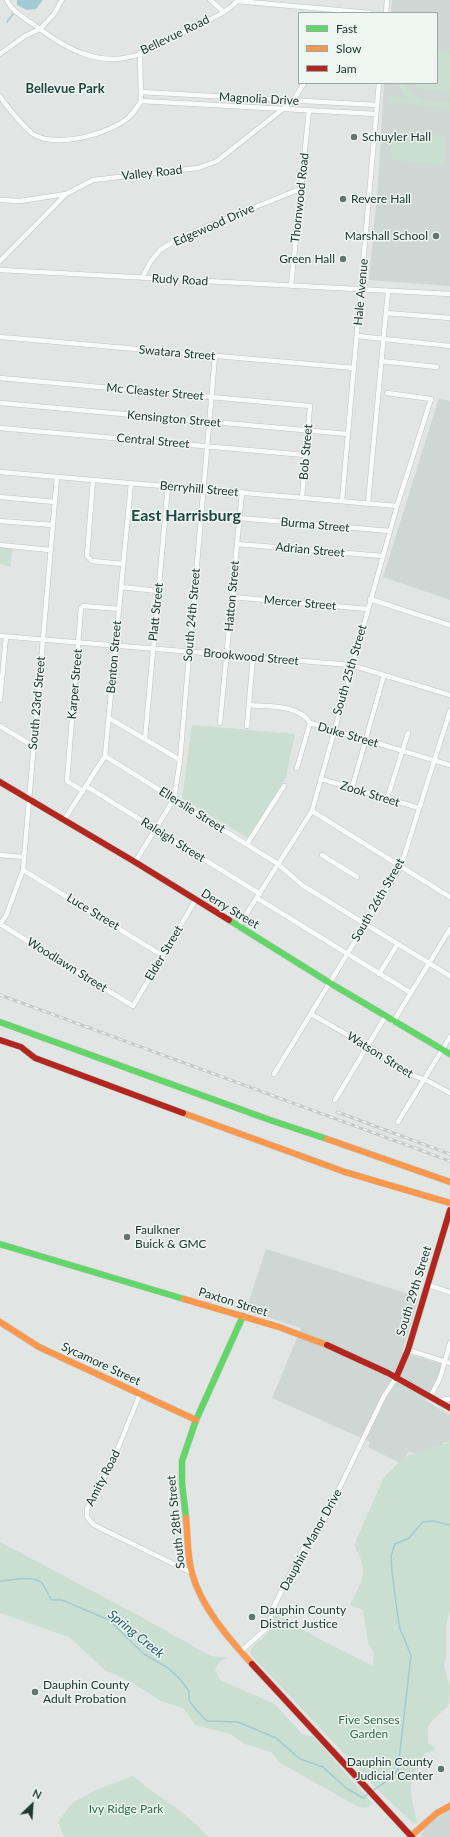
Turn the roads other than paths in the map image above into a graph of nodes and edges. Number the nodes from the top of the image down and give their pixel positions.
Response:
1 (7, 0) edge
2 (62, 0) edge
3 (210, 0) edge
4 (387, 0) edge
5 (238, 1) edge
6 (326, 11) edge
7 (224, 12) junction
8 (348, 12) edge
9 (386, 12) edge
10 (40, 29) junction
11 (0, 54) edge
12 (140, 54) junction
13 (303, 84) edge
14 (379, 84) edge
15 (141, 92) junction
16 (0, 97) edge
17 (141, 101) junction
18 (293, 101) junction
19 (377, 104) junction
20 (282, 109) junction
21 (309, 110) junction
22 (376, 114) junction
23 (300, 189) junction
24 (66, 194) junction
25 (0, 200) edge
26 (0, 261) edge
27 (0, 270) edge
28 (142, 278) junction
29 (291, 286) junction
30 (361, 289) junction
31 (388, 291) junction
32 (450, 294) edge
33 (386, 313) junction
34 (450, 318) edge
35 (357, 336) junction
36 (0, 337) edge
37 (383, 339) junction
38 (450, 346) edge
39 (215, 356) junction
40 (381, 361) junction
41 (437, 366) dead end
42 (354, 368) junction
43 (0, 378) edge
44 (386, 393) dead end
45 (211, 397) junction
46 (0, 404) edge
47 (310, 406) joint
48 (209, 422) junction
49 (0, 428) edge
50 (307, 431) junction
51 (348, 434) junction
52 (207, 446) junction
53 (305, 455) junction
54 (0, 472) edge
55 (57, 477) junction
56 (93, 480) junction
57 (131, 483) junction
58 (168, 486) junction
59 (204, 489) junction
60 (242, 492) junction
61 (0, 497) edge
62 (302, 498) junction
63 (342, 501) junction
64 (55, 502) junction
65 (368, 503) junction
66 (397, 506) junction
67 (239, 518) junction
68 (0, 521) edge
69 (53, 525) junction
70 (390, 531) junction
71 (237, 544) junction
72 (0, 545) edge
73 (50, 550) junction
74 (383, 556) junction
75 (123, 564) junction
76 (121, 588) junction
77 (158, 592) junction
78 (232, 597) junction
79 (370, 599) junction
80 (368, 608) junction
81 (119, 609) junction
82 (450, 625) edge
83 (0, 636) edge
84 (6, 637) junction
85 (42, 640) junction
86 (79, 643) junction
87 (115, 646) junction
88 (152, 649) junction
89 (189, 652) junction
90 (226, 655) junction
91 (253, 657) junction
92 (351, 665) junction
93 (384, 675) junction
94 (450, 695) edge
95 (0, 700) edge
96 (249, 705) junction
97 (450, 711) edge
98 (109, 718) junction
99 (220, 723) dead end
100 (310, 723) junction
101 (0, 726) edge
102 (247, 726) dead end
103 (333, 730) junction
104 (408, 733) dead end
105 (145, 738) junction
106 (365, 740) junction
107 (33, 746) junction
108 (403, 751) junction
109 (105, 756) junction
110 (180, 760) junction
111 (434, 760) junction
112 (450, 765) edge
113 (297, 768) dead end
114 (321, 779) junction
115 (0, 782) edge
116 (86, 786) junction
117 (284, 786) dead end
118 (0, 787) edge
119 (11, 788) junction
120 (352, 788) junction
121 (83, 791) junction
122 (28, 798) junction
123 (174, 799) junction
124 (387, 799) junction
125 (419, 808) junction
126 (312, 811) junction
127 (64, 820) junction
128 (156, 829) junction
129 (247, 844) junction
130 (0, 855) edge
131 (322, 855) dead end
132 (23, 857) junction
133 (135, 862) junction
134 (278, 864) junction
135 (401, 866) junction
136 (23, 870) junction
137 (356, 877) dead end
138 (260, 894) junction
139 (450, 897) edge
140 (257, 898) junction
141 (195, 901) junction
142 (0, 924) edge
143 (365, 924) junction
144 (238, 927) junction
145 (450, 929) edge
146 (397, 945) junction
147 (347, 954) junction
148 (163, 956) junction
149 (428, 964) junction
150 (379, 974) junction
151 (450, 976) edge
152 (330, 984) junction
153 (411, 993) junction
154 (133, 1006) joint
155 (311, 1014) junction
156 (385, 1017) junction
157 (0, 1022) edge
158 (393, 1022) junction
159 (450, 1037) edge
160 (0, 1040) edge
161 (368, 1046) junction
162 (442, 1049) junction
163 (450, 1054) edge
164 (274, 1074) dead end
165 (423, 1081) junction
166 (450, 1093) edge
167 (335, 1100) dead end
168 (398, 1122) dead end
169 (450, 1182) edge
170 (450, 1203) edge
171 (450, 1210) edge
172 (448, 1224) edge
173 (0, 1244) edge
174 (428, 1286) junction
175 (450, 1292) edge
176 (243, 1316) junction
177 (0, 1322) edge
178 (450, 1343) edge
179 (408, 1350) junction
180 (444, 1361) junction
181 (450, 1363) edge
182 (396, 1378) junction
183 (140, 1394) junction
184 (431, 1396) junction
185 (450, 1399) edge
186 (438, 1400) junction
187 (450, 1408) edge
188 (196, 1420) junction
189 (192, 1573) junction
190 (240, 1652) junction
191 (450, 1806) edge
192 (412, 1837) edge

1 - 10 street, Bellevue Road
2 - 10 street
3 - 7 street
4 - 9 street
5 - 6 street
5 - 7 street, Bellevue Road
6 - 8 street
7 - 12 street, Bellevue Road
10 - 11 street
10 - 12 street, Bellevue Road
12 - 15 street
13 - 18 street, Valley Road
14 - 19 street, Hale Avenue
15 - 17 street
15 - 18 street, Magnolia Drive
16 - 17 street
17 - 20 street, Magnolia Drive
18 - 19 street, Magnolia Drive
18 - 20 street, Valley Road
19 - 22 street, Hale Avenue
20 - 21 street, Magnolia Drive
20 - 24 street, Valley Road
21 - 22 street, Magnolia Drive
21 - 23 street, Thornwood Road
22 - 30 street, Hale Avenue
23 - 28 street, Edgewood Drive
23 - 29 street, Thornwood Road
24 - 25 street
24 - 26 street, Valley Road
27 - 28 street, Rudy Road
28 - 29 street, Rudy Road
29 - 30 street, Rudy Road
30 - 31 street, Rudy Road
30 - 35 street, Hale Avenue
31 - 32 street, Rudy Road
31 - 33 street
33 - 34 street
33 - 37 street
35 - 37 street
35 - 42 street, Hale Avenue
36 - 39 street, Swatara Street
37 - 38 street
37 - 40 street
39 - 42 street, Swatara Street
39 - 45 street, South 24th Street
40 - 41 street
40 - 65 street
42 - 51 street, Hale Avenue
43 - 45 street, Mc Cleaster Street
44 - 66 street, South 25th Street
45 - 47 street, Mc Cleaster Street
45 - 48 street, South 24th Street
46 - 48 street, Kensington Street
47 - 50 street, Bob Street
48 - 50 street, Kensington Street
48 - 52 street, South 24th Street
49 - 52 street, Central Street
50 - 51 street, Kensington Street
50 - 53 street, Bob Street
51 - 63 street, Hale Avenue
52 - 53 street, Central Street
52 - 59 street, South 24th Street
53 - 62 street, Bob Street
54 - 55 street, Berryhill Street
55 - 56 street, Berryhill Street
55 - 64 street, South 23rd Street
56 - 57 street, Berryhill Street
56 - 75 street
57 - 58 street, Berryhill Street
57 - 75 street, Benton Street
58 - 59 street, Berryhill Street
58 - 77 street, Platt Street
59 - 60 street, Berryhill Street
59 - 89 street, South 24th Street
60 - 62 street, Berryhill Street
60 - 67 street, Hatton Street
61 - 64 street
62 - 63 street, Berryhill Street
63 - 65 street, Berryhill Street
64 - 69 street, South 23rd Street
65 - 66 street, Berryhill Street
66 - 70 street, South 25th Street
67 - 70 street, Burma Street
67 - 71 street, Hatton Street
68 - 69 street
69 - 73 street, South 23rd Street
70 - 74 street, South 25th Street
71 - 74 street, Adrian Street
71 - 78 street, Hatton Street
72 - 73 street
73 - 85 street, South 23rd Street
74 - 79 street, South 25th Street
75 - 76 street, Benton Street
76 - 77 street
76 - 81 street, Benton Street
77 - 88 street, Platt Street
78 - 80 street, Mercer Street
78 - 90 street, Hatton Street
79 - 80 street, South 25th Street
79 - 82 street
80 - 92 street, South 25th Street
81 - 86 street, Karper Street
81 - 87 street, Benton Street
83 - 84 street, Brookwood Street
84 - 85 street, Brookwood Street
84 - 95 street
85 - 86 street, Brookwood Street
85 - 107 street, South 23rd Street
86 - 87 street, Brookwood Street
86 - 121 street, Karper Street
87 - 88 street, Brookwood Street
87 - 98 street, Benton Street
88 - 89 street, Brookwood Street
88 - 105 street, Platt Street
89 - 90 street, Brookwood Street
89 - 110 street, South 24th Street
90 - 91 street, Brookwood Street
90 - 99 street, Hatton Street
91 - 92 street, Brookwood Street
91 - 96 street
92 - 93 street, Brookwood Street
92 - 103 street, South 25th Street
93 - 94 street, Brookwood Street
93 - 106 street
96 - 100 street, Duke Street
96 - 102 street
97 - 111 street, South 26th Street
98 - 105 street
98 - 109 street, Benton Street
100 - 103 street, Duke Street
100 - 113 street
101 - 107 street
103 - 106 street, Duke Street
103 - 114 street, South 25th Street
104 - 108 street
105 - 110 street
106 - 108 street, Duke Street
106 - 120 street
107 - 122 street, South 23rd Street
108 - 111 street, Duke Street
108 - 124 street
109 - 116 street, Benton Street
109 - 123 street, Ellerslie Street
110 - 123 street, South 24th Street
111 - 112 street, Duke Street
111 - 125 street, South 26th Street
114 - 120 street, Zook Street
114 - 126 street, South 25th Street
115 - 119 main road, Derry Street
116 - 121 street, Benton Street
116 - 128 street, Raleigh Street
117 - 129 street
118 - 119 street
119 - 122 main road, Derry Street
120 - 124 street, Zook Street
121 - 127 street, Benton Street
122 - 127 main road, Derry Street
122 - 132 street, South 23rd Street
123 - 128 street, South 24th Street
123 - 129 street, Ellerslie Street
124 - 125 street, Zook Street
125 - 135 street, South 26th Street
126 - 134 street, South 25th Street
126 - 135 street
127 - 133 main road, Derry Street
128 - 133 street, South 24th Street
128 - 138 street, Raleigh Street
129 - 134 street, Ellerslie Street
130 - 132 street
131 - 137 street
132 - 136 street, South 23rd Street
133 - 141 main road, Derry Street
134 - 138 street, South 25th Street
134 - 143 street
135 - 139 street
135 - 143 street, South 26th Street
136 - 142 street, South 23rd Street
136 - 148 street, Luce Street
138 - 140 street, South 25th Street
140 - 144 street, South 25th Street
140 - 147 street
141 - 144 main road, Derry Street
141 - 148 street, Elder Street
142 - 154 street, Woodlawn Street
143 - 146 street
143 - 147 street, South 26th Street
144 - 152 main road, Derry Street
145 - 149 street
146 - 149 street
146 - 150 street
147 - 150 street
147 - 152 street, South 26th Street
148 - 154 street, Elder Street
149 - 151 street
149 - 153 street
150 - 153 street
152 - 155 street, South 26th Street
152 - 156 main road, Derry Street
153 - 158 street
155 - 161 street, Watson Street
155 - 164 street, South 26th Street
156 - 158 main road, Derry Street
156 - 161 street
157 - 169 main road
158 - 162 main road, Derry Street
159 - 162 street
160 - 170 main road
161 - 165 street, Watson Street
161 - 167 street
162 - 163 main road, Derry Street
162 - 165 street
165 - 166 street, Watson Street
165 - 168 street
171 - 172 main road, South 29th Street
172 - 174 main road, South 29th Street
173 - 176 main road, Paxton Street
174 - 175 street
174 - 179 main road, South 29th Street
176 - 182 main road, Paxton Street
176 - 188 main road, South 28th Street
177 - 183 main road, Sycamore Street
178 - 180 street
179 - 180 street
179 - 182 main road, South 29th Street
180 - 181 street
180 - 184 street
182 - 184 main road, Paxton Street
182 - 190 street, Dauphin Manor Drive
183 - 188 main road, Sycamore Street
183 - 189 street, Amity Road
184 - 186 main road, Paxton Street
185 - 186 street
186 - 187 main road, Paxton Street
188 - 189 main road, South 28th Street
189 - 190 main road, South 28th Street
190 - 192 main road, South 28th Street
191 - 192 main road

